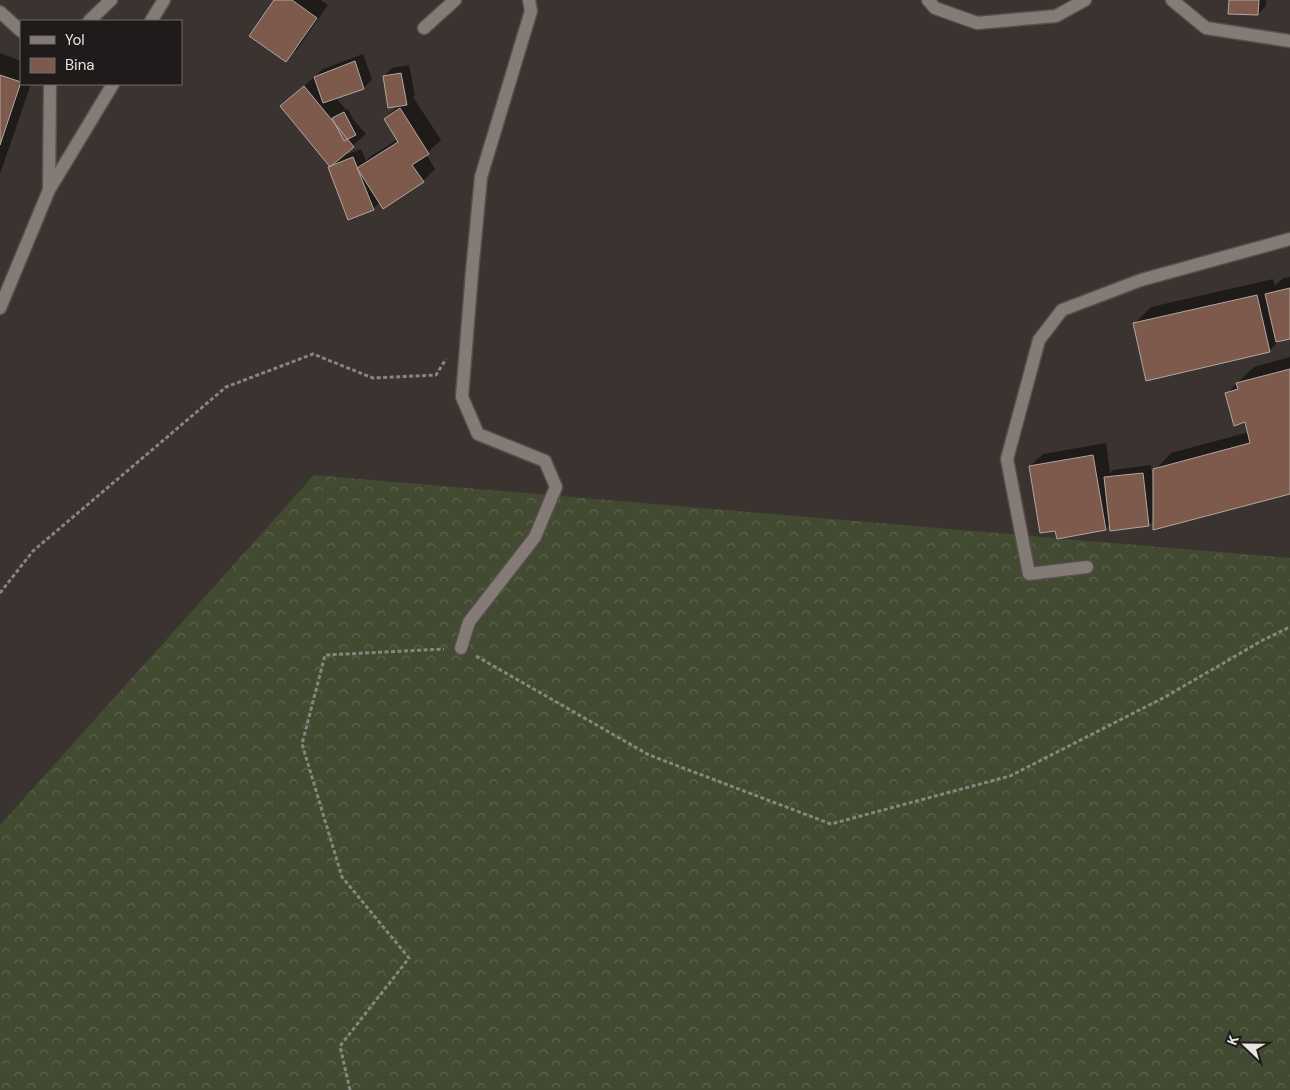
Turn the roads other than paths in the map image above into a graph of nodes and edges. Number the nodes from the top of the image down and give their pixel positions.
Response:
1 (111, 0) edge
2 (164, 0) edge
3 (454, 0) edge
4 (529, 0) edge
5 (928, 0) edge
6 (1085, 0) edge
7 (1172, 0) edge
8 (0, 12) edge
9 (90, 20) edge
10 (153, 20) edge
11 (424, 28) dead end
12 (20, 30) edge
13 (1290, 41) edge
14 (50, 85) edge
15 (113, 85) edge
16 (49, 190) junction
17 (1290, 239) edge
18 (0, 308) edge
19 (1086, 567) dead end
20 (461, 648) road end

1 - 9 street
2 - 10 street
3 - 11 street
4 - 20 street
5 - 6 street
7 - 13 street
8 - 12 street
14 - 16 street
15 - 16 street
16 - 18 street
17 - 19 street

